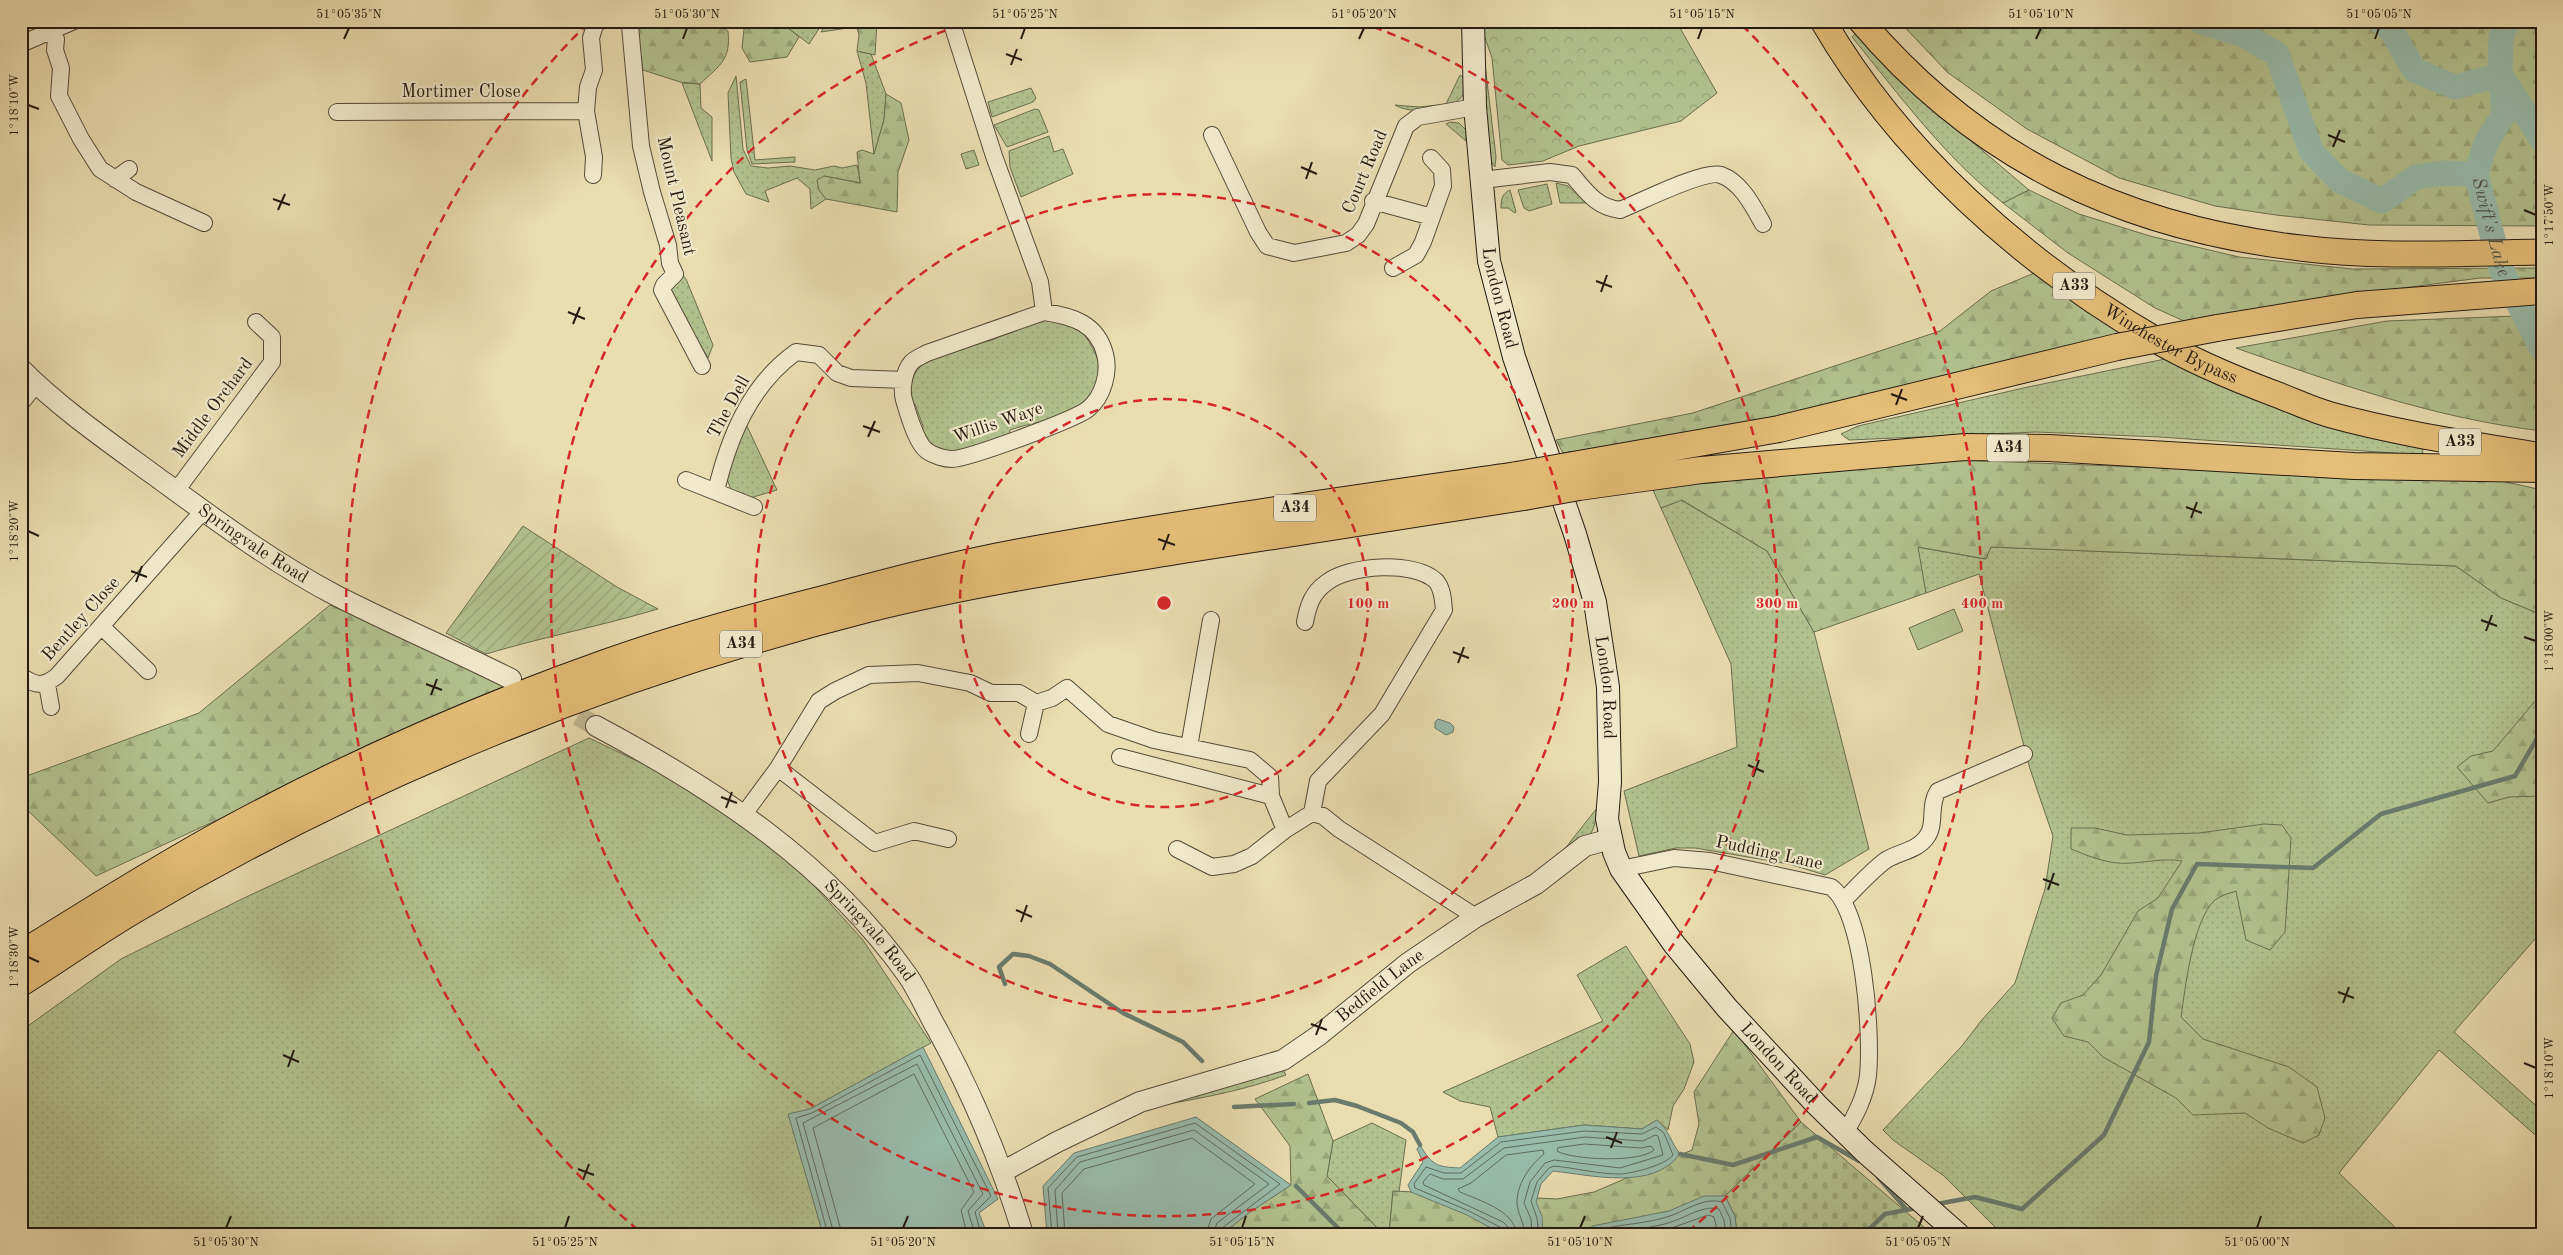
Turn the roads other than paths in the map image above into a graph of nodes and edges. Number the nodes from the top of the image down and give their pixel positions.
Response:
1 (74, 21) edge
2 (600, 21) edge
3 (632, 21) edge
4 (952, 21) edge
5 (1473, 21) edge
6 (1823, 21) edge
7 (1861, 21) edge
8 (52, 31) junction
9 (21, 44) edge
10 (1475, 107) junction
11 (337, 112) dead end
12 (586, 112) junction
13 (1212, 135) dead end
14 (1431, 158) dead end
15 (129, 169) dead end
16 (593, 175) dead end
17 (114, 179) junction
18 (1482, 180) junction
19 (1374, 201) junction
20 (1432, 217) junction
21 (204, 223) dead end
22 (1763, 224) dead end
23 (2534, 252) edge
24 (1393, 268) dead end
25 (2542, 291) edge
26 (1044, 312) junction
27 (256, 322) dead end
28 (702, 366) dead end
29 (21, 369) edge
30 (904, 380) junction
31 (36, 384) junction
32 (21, 403) edge
33 (2529, 461) edge
34 (1576, 476) junction
35 (686, 480) dead end
36 (1520, 486) junction
37 (176, 491) junction
38 (716, 491) junction
39 (754, 507) dead end
40 (203, 511) junction
41 (1212, 620) dead end
42 (1305, 622) dead end
43 (102, 627) junction
44 (148, 671) dead end
45 (21, 676) edge
46 (511, 678) dead end
47 (47, 684) junction
48 (1036, 703) junction
49 (52, 707) dead end
50 (596, 726) tunnel mouth
51 (1029, 734) dead end
52 (1189, 747) junction
53 (2024, 754) dead end
54 (1120, 757) dead end
55 (778, 768) junction
56 (1271, 796) junction
57 (1312, 813) junction
58 (744, 814) junction
59 (1285, 830) junction
60 (948, 839) dead end
61 (1611, 839) junction
62 (1177, 849) dead end
63 (1621, 869) junction
64 (1844, 900) junction
65 (1476, 917) junction
66 (21, 954) edge
67 (21, 983) edge
68 (1845, 1132) junction
69 (1004, 1171) junction
70 (1024, 1234) edge
71 (1958, 1234) edge

1 - 8 street
2 - 12 street
3 - 28 street, Mount Pleasant
4 - 26 street
5 - 10 main road, London Road
6 - 33 main road, Winchester Bypass / A33
7 - 23 main road
8 - 9 street
8 - 17 street
10 - 18 main road, London Road
10 - 19 street, Court Road
11 - 12 street, Mortimer Close
12 - 16 street
13 - 19 street, Court Road
14 - 20 street
15 - 17 street
17 - 21 street
18 - 22 street
18 - 61 main road, London Road
19 - 20 street
20 - 24 street
25 - 34 highway, A34, bridge
26 - 30 street, Willis Waye
26 - 30 street, Willis Waye
27 - 37 street, Middle Orchard
29 - 31 street, Springvale Road
30 - 38 street, The Dell
31 - 32 street
31 - 37 street, Springvale Road
33 - 34 highway, A34
34 - 36 highway, A34, bridge
35 - 38 street
36 - 66 highway, A34
36 - 67 highway, A34
37 - 40 street, Springvale Road
38 - 39 street
40 - 43 street, Bentley Close
40 - 46 street, Springvale Road
41 - 52 street
42 - 57 street
43 - 44 street
43 - 47 street, Bentley Close
45 - 47 street, Bentley Close
47 - 49 street, Bentley Close
48 - 51 street
48 - 52 street
48 - 55 street
50 - 58 street, Springvale Road
52 - 56 street
53 - 64 street
54 - 56 street
55 - 58 street
55 - 60 street
56 - 59 street
57 - 59 street
57 - 65 street
58 - 69 street, Springvale Road
59 - 62 street
61 - 63 main road, London Road
61 - 65 street, Bedfield Lane
63 - 64 street, Pudding Lane
63 - 68 main road, London Road
64 - 68 street
65 - 69 street, Bedfield Lane
68 - 71 main road, London Road
69 - 70 street, Springvale Road

